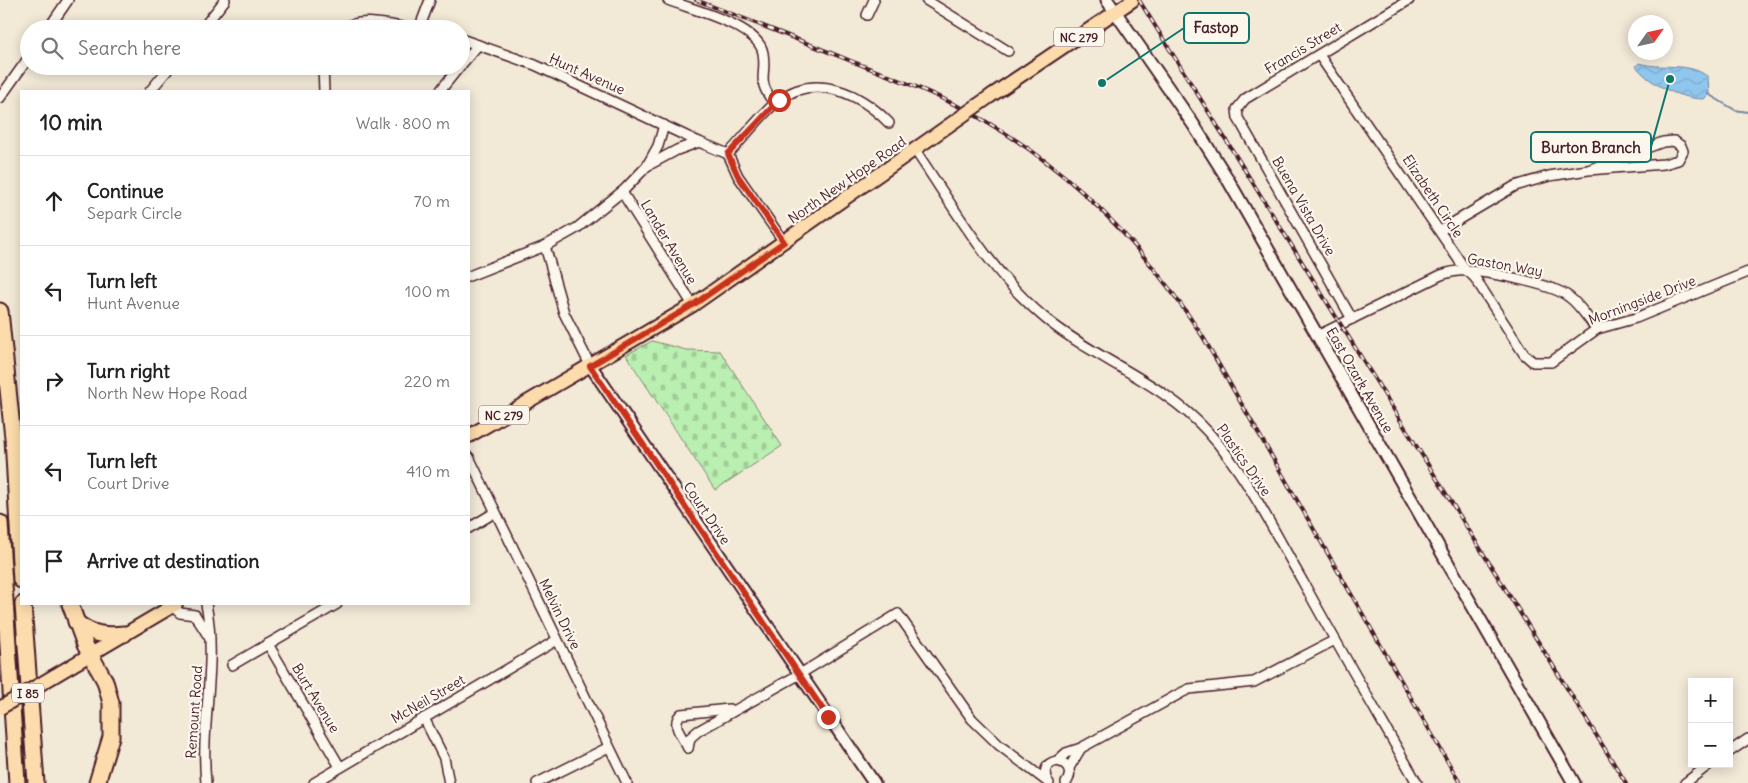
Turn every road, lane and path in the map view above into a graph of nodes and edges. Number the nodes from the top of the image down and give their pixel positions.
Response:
1 (68, 0) edge
2 (226, 0) edge
3 (430, 0) edge
4 (668, 0) edge
5 (874, 0) edge
6 (926, 0) edge
7 (1107, 0) edge
8 (1409, 0) edge
9 (1125, 5) edge
10 (867, 15) dead end
11 (54, 20) edge
12 (209, 20) edge
13 (422, 20) edge
14 (470, 42) edge
15 (478, 45) junction
16 (1008, 51) dead end
17 (470, 55) edge
18 (1319, 55) junction
19 (20, 70) edge
20 (163, 75) edge
21 (324, 75) edge
22 (453, 75) edge
23 (151, 90) edge
24 (324, 90) edge
25 (441, 90) edge
26 (0, 98) edge
27 (775, 104) junction
28 (1238, 106) joint
29 (889, 123) dead end
30 (664, 125) junction
31 (699, 142) junction
32 (915, 150) junction
33 (728, 154) junction
34 (647, 166) junction
35 (1588, 170) junction
36 (622, 192) junction
37 (1441, 230) junction
38 (784, 242) junction
39 (545, 246) junction
40 (1469, 271) junction
41 (1748, 272) edge
42 (470, 276) edge
43 (693, 305) junction
44 (0, 309) edge
45 (1352, 319) junction
46 (1597, 329) junction
47 (1317, 336) junction
48 (1524, 354) joint
49 (590, 366) junction
50 (20, 409) edge
51 (470, 435) edge
52 (470, 459) edge
53 (494, 513) junction
54 (0, 523) edge
55 (470, 527) edge
56 (20, 563) edge
57 (23, 605) edge
58 (70, 605) edge
59 (174, 605) edge
60 (206, 605) edge
61 (336, 605) edge
62 (76, 622) junction
63 (124, 634) junction
64 (557, 640) junction
65 (1335, 640) junction
66 (212, 642) junction
67 (268, 644) junction
68 (91, 655) junction
69 (232, 665) dead end
70 (800, 674) junction
71 (741, 706) junction
72 (0, 708) edge
73 (424, 718) junction
74 (1748, 739) edge
75 (609, 747) junction
76 (1081, 748) junction
77 (1733, 749) edge
78 (1057, 761) junction
79 (340, 766) junction
80 (1047, 766) junction
81 (1029, 767) junction
82 (1069, 768) junction
83 (1705, 768) edge
84 (1048, 782) edge
85 (18, 783) edge
86 (36, 783) edge
87 (97, 783) edge
88 (206, 783) edge
89 (314, 783) edge
90 (449, 783) edge
91 (537, 783) edge
92 (627, 783) edge
93 (874, 783) edge
94 (1066, 783) edge
95 (1417, 783) edge
96 (1574, 783) edge
97 (1685, 783) edge

1 - 11 street
2 - 12 street
3 - 13 street
4 - 27 street
5 - 10 street
6 - 16 street
7 - 9 main road, East Ozark Avenue
8 - 18 street, Francis Street
9 - 32 main road, North New Hope Road / NC 279, bridge
9 - 47 main road, East Ozark Avenue
14 - 15 street, Hunt Avenue
15 - 17 street
15 - 30 street, Hunt Avenue
18 - 28 street, Francis Street
18 - 37 street, Elizabeth Circle
19 - 26 street
20 - 23 street
21 - 24 street
22 - 25 street
27 - 29 street
27 - 33 street
28 - 45 street, Buena Vista Drive
30 - 31 street, Hunt Avenue
30 - 34 street
31 - 33 street, Hunt Avenue
31 - 34 street
32 - 38 main road, North New Hope Road / NC 279
32 - 65 street, Plastics Drive
33 - 38 street
34 - 36 street
35 - 35 street
35 - 37 street
36 - 39 street
36 - 43 street, Lander Avenue
37 - 40 street, Elizabeth Circle
38 - 43 main road, North New Hope Road / NC 279
39 - 42 street
39 - 49 street, Court Drive
40 - 45 street, Gaston Way
40 - 46 street, Gaston Way
40 - 48 street, Elizabeth Circle
41 - 46 street, Morningside Drive
43 - 49 main road, North New Hope Road / NC 279
44 - 50 highway
44 - 56 highway
45 - 47 street, Gaston Way
46 - 48 street, Morningside Drive
47 - 96 main road, East Ozark Avenue
49 - 51 main road, North New Hope Road / NC 279
49 - 70 main road, Court Drive
52 - 53 street, Melvin Drive
53 - 55 street
53 - 64 street, Melvin Drive
54 - 85 highway, I 85
57 - 86 highway, I 85
58 - 62 highway
59 - 63 main road
59 - 66 street
60 - 66 street, Remount Road
61 - 67 street
62 - 63 highway
62 - 68 highway
63 - 68 main road
64 - 73 street, McNeil Street
64 - 75 street, Melvin Drive
65 - 76 street
65 - 95 street, Plastics Drive
66 - 88 street, Remount Road
67 - 69 street
67 - 79 street, Burt Avenue
68 - 72 main road, bridge
68 - 87 highway
70 - 71 street
70 - 81 street
70 - 93 main road, Court Drive
71 - 71 street
73 - 79 street, McNeil Street
73 - 90 street
74 - 77 street
75 - 91 street
75 - 92 street, Melvin Drive
76 - 78 street
76 - 82 street
78 - 80 street
78 - 82 street
79 - 89 street, McNeil Street
80 - 81 street
80 - 84 street
81 - 84 street
82 - 94 street
83 - 97 street

